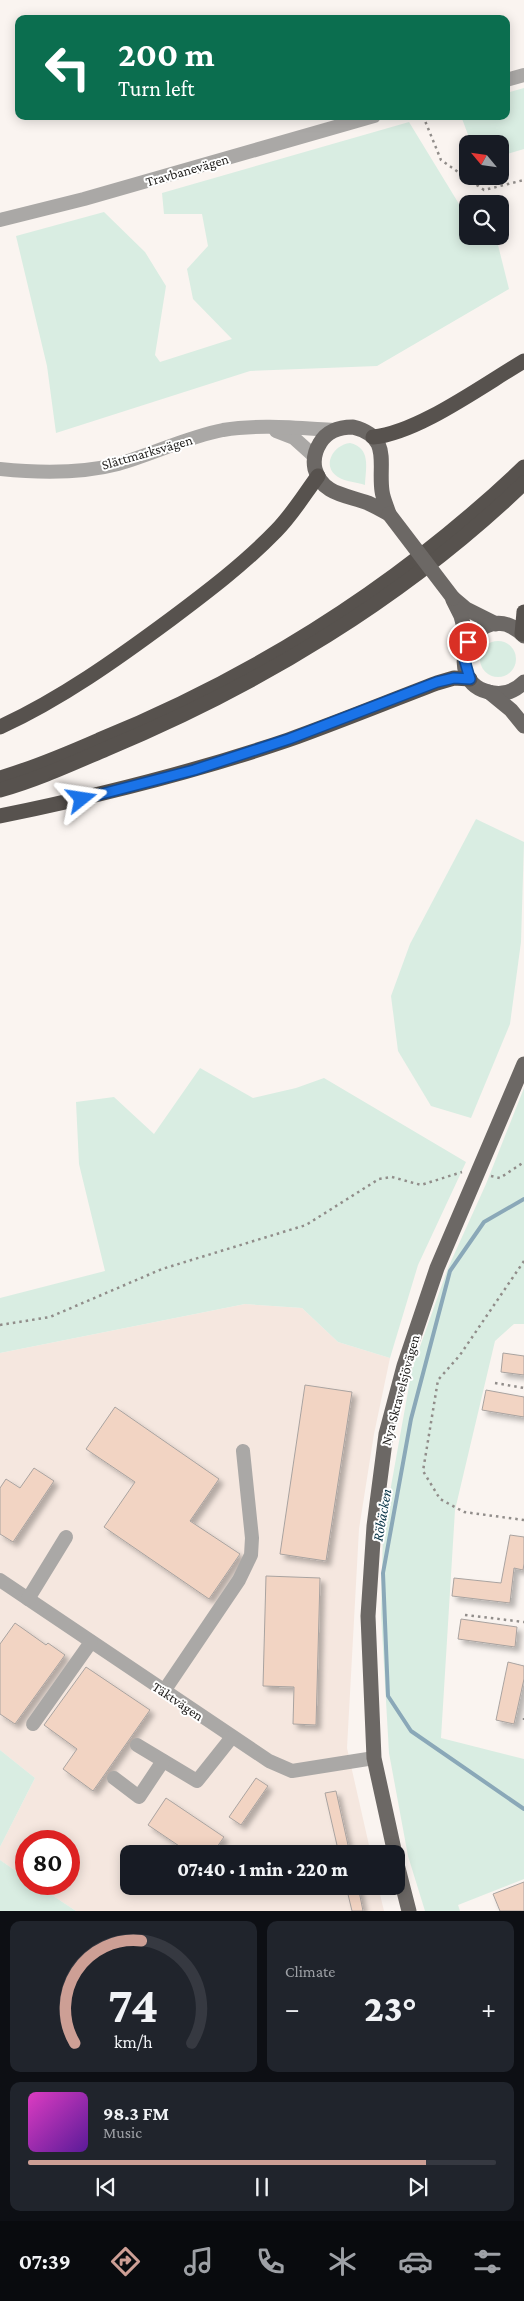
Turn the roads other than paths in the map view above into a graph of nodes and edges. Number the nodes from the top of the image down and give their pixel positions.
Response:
1 (524, 75) edge
2 (510, 79) edge
3 (360, 120) edge
4 (0, 220) edge
5 (524, 361) edge
6 (263, 428) junction
7 (334, 430) junction
8 (373, 437) junction
9 (314, 456) junction
10 (524, 467) edge
11 (0, 469) edge
12 (318, 476) junction
13 (524, 483) edge
14 (389, 514) junction
15 (453, 598) junction
16 (524, 612) edge
17 (496, 624) junction
18 (523, 635) edge
19 (468, 642) junction
20 (470, 679) junction
21 (522, 684) edge
22 (489, 692) junction
23 (524, 720) edge
24 (524, 726) edge
25 (0, 727) edge
26 (0, 778) edge
27 (0, 790) edge
28 (0, 816) edge
29 (524, 1064) edge
30 (243, 1451) dead end
31 (66, 1537) dead end
32 (0, 1580) edge
33 (28, 1599) junction
34 (91, 1642) junction
35 (164, 1691) junction
36 (33, 1724) dead end
37 (232, 1737) junction
38 (137, 1745) dead end
39 (374, 1758) junction
40 (163, 1761) junction
41 (114, 1778) dead end
42 (393, 1845) edge
43 (405, 1895) edge
44 (409, 1911) edge

1 - 2 street
3 - 4 street, Travbanevägen
5 - 8 highway
6 - 7 street, Slättmarksvägen
6 - 9 street, Slättmarksvägen
6 - 11 street, Slättmarksvägen
7 - 8 main road
7 - 9 main road
8 - 14 main road
9 - 12 main road
10 - 26 highway
12 - 14 main road
12 - 25 highway
13 - 27 highway
14 - 15 main road, bridge
15 - 17 main road
15 - 19 main road
16 - 18 highway
17 - 18 main road
17 - 19 main road
19 - 20 main road
20 - 22 main road
20 - 28 highway
21 - 22 main road
21 - 23 main road
22 - 24 main road
29 - 39 main road, Nya Skravelsjövägen
30 - 35 street
31 - 33 street
32 - 33 street, Täktvägen
33 - 34 street, Täktvägen
34 - 35 street, Täktvägen
34 - 36 street
35 - 37 street, Täktvägen
37 - 39 street, Täktvägen
37 - 40 street
38 - 40 street
39 - 42 main road, Nya Skravelsjövägen
40 - 41 street
43 - 44 main road

